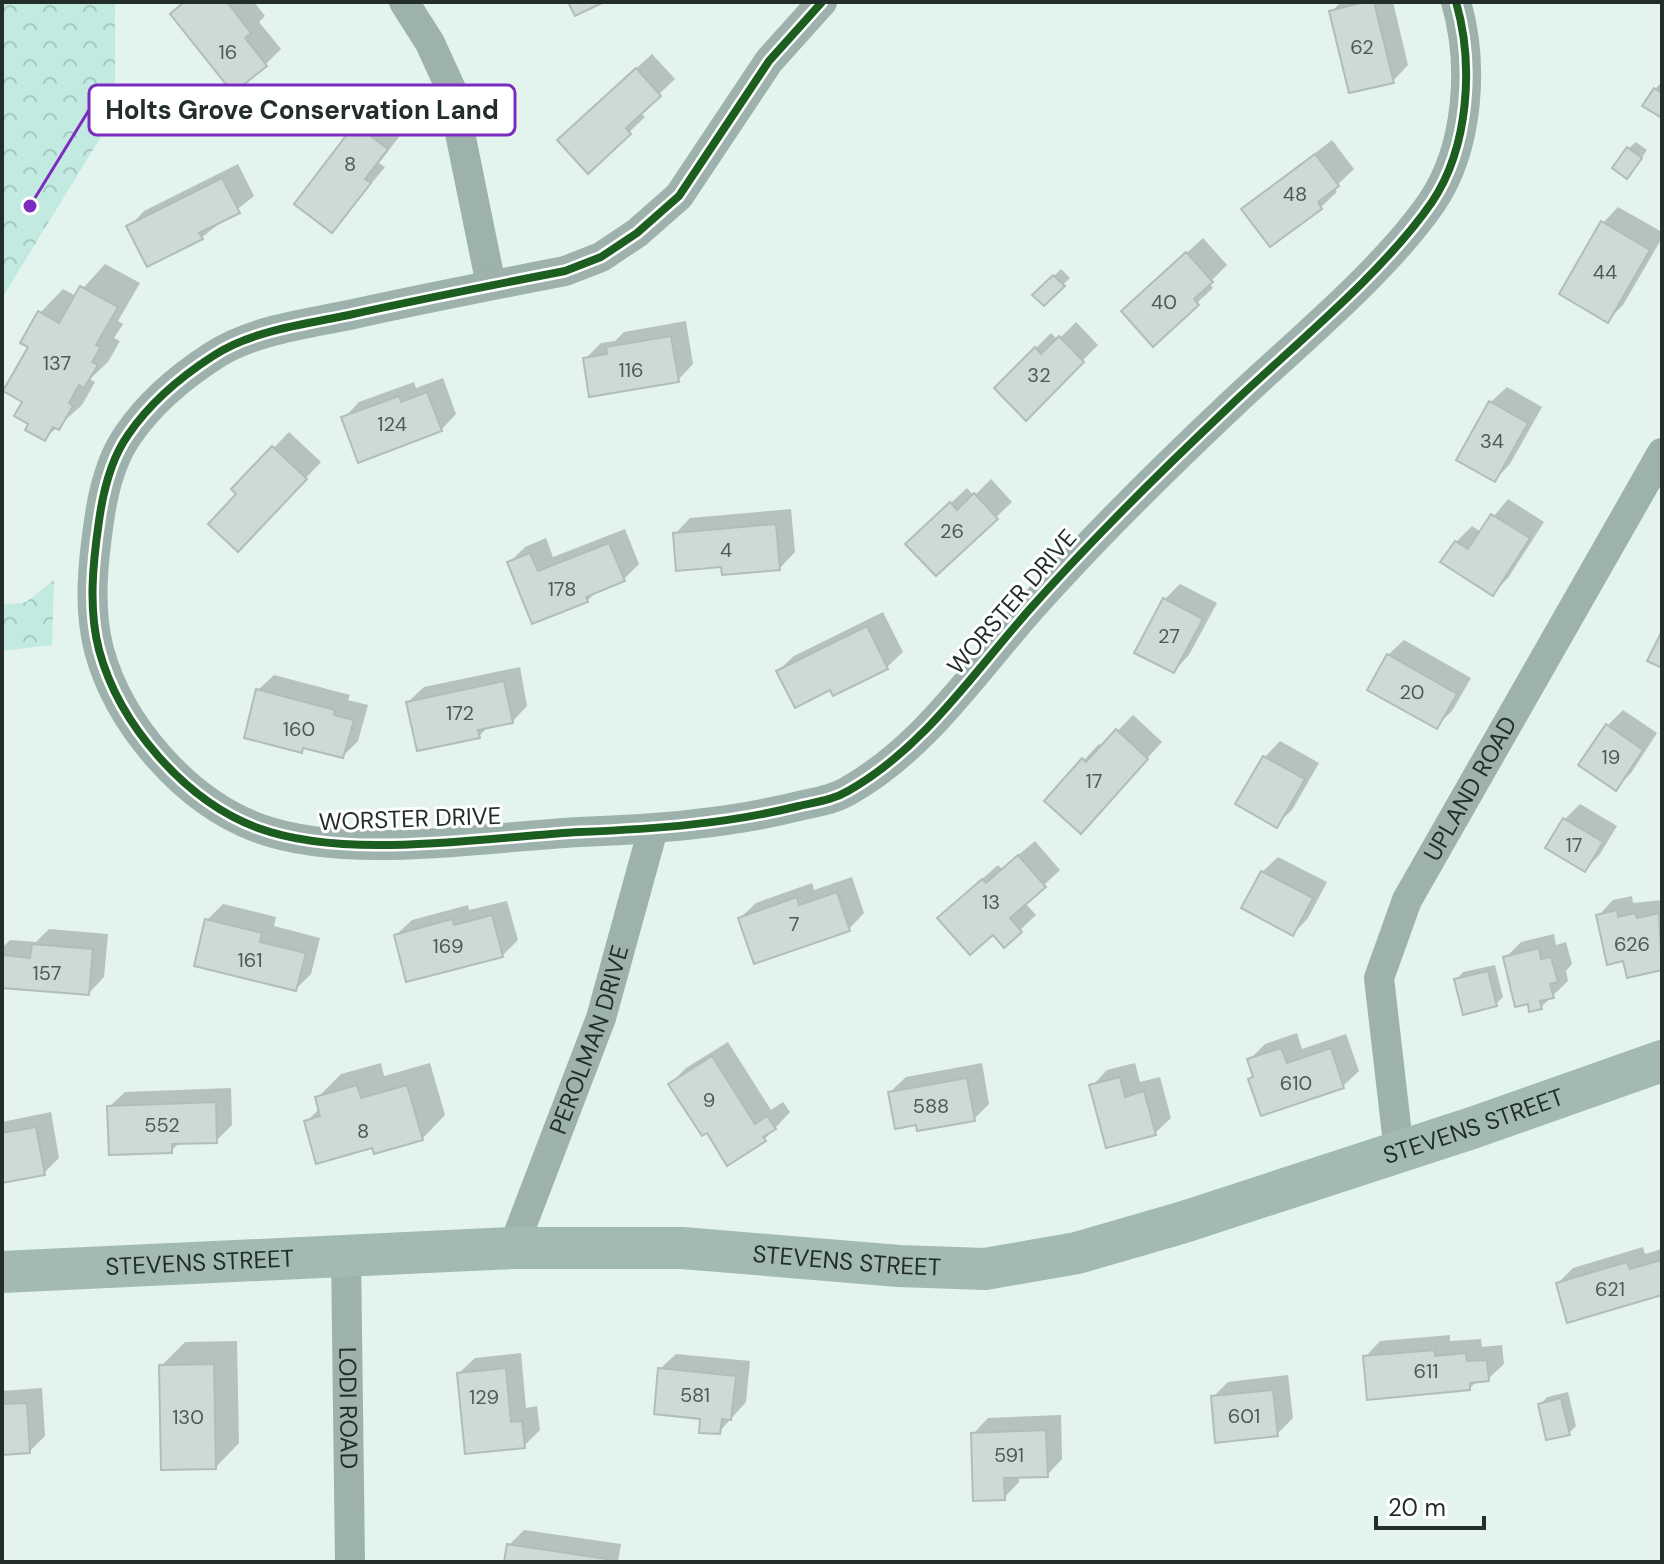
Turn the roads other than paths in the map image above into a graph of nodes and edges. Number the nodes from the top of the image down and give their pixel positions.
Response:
1 (404, 2) edge
2 (822, 2) edge
3 (1456, 2) edge
4 (491, 285) junction
5 (1662, 453) edge
6 (653, 829) junction
7 (1662, 1061) edge
8 (1399, 1152) junction
9 (513, 1248) junction
10 (346, 1254) junction
11 (2, 1272) edge
12 (350, 1562) edge

1 - 4 street
2 - 4 street, WORSTER DRIVE
3 - 6 street, WORSTER DRIVE
4 - 6 street, WORSTER DRIVE
5 - 8 street, UPLAND ROAD
6 - 9 street, PEROLMAN DRIVE
7 - 8 street, STEVENS STREET
8 - 9 street, STEVENS STREET
9 - 10 street, STEVENS STREET
10 - 11 street, STEVENS STREET
10 - 12 street, LODI ROAD

